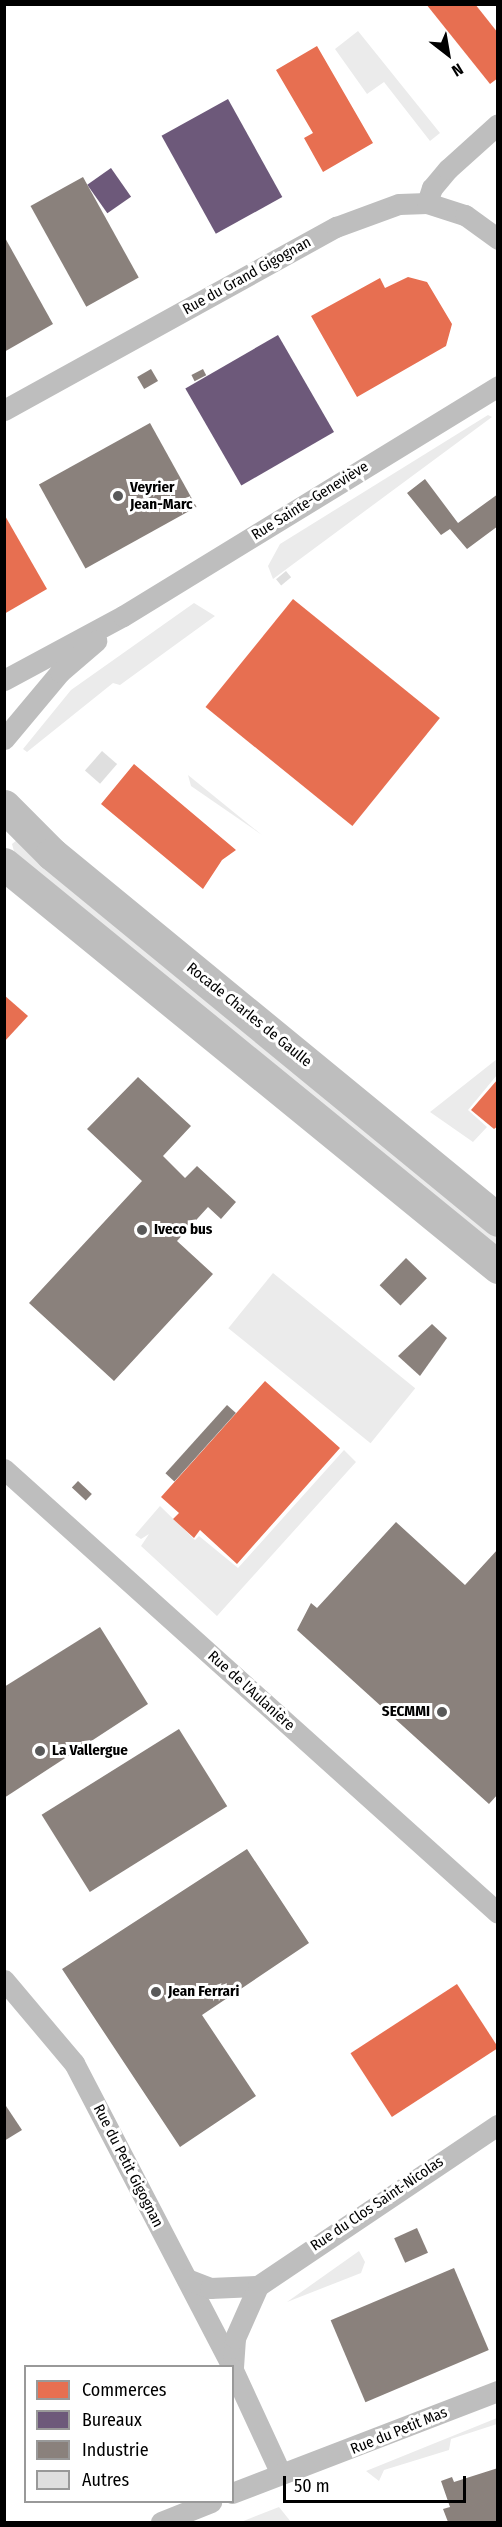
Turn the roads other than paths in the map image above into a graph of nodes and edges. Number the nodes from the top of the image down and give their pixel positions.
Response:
1 (498, 124) edge
2 (427, 203) junction
3 (498, 239) edge
4 (498, 386) edge
5 (4, 410) edge
6 (123, 616) junction
7 (4, 680) edge
8 (4, 739) edge
9 (4, 806) edge
10 (4, 864) edge
11 (498, 1220) edge
12 (498, 1267) edge
13 (4, 1469) edge
14 (498, 1913) edge
15 (4, 1980) edge
16 (498, 2125) edge
17 (187, 2279) junction
18 (258, 2286) junction
19 (231, 2365) edge
20 (233, 2365) edge
21 (234, 2370) edge
22 (498, 2391) edge
23 (280, 2472) junction
24 (234, 2492) edge
25 (209, 2503) edge
26 (161, 2523) edge

1 - 2 street
2 - 3 street, Rue du Grand Gigognan
2 - 5 street, Rue du Grand Gigognan
4 - 6 street, Rue Sainte-Geneviève
6 - 7 street
6 - 8 street
9 - 11 main road, Rocade Charles de Gaulle
10 - 12 main road
13 - 14 street, Rue de l'Aulanière
15 - 17 street, Rue du Petit Gigognan
16 - 18 street, Rue du Clos Saint-Nicolas
17 - 18 street
17 - 19 street, Rue du Petit Gigognan
18 - 20 street
21 - 23 street, Rue du Petit Gigognan
22 - 23 street, Rue du Petit Mas
23 - 24 street, Rue du Petit Mas
25 - 26 street

